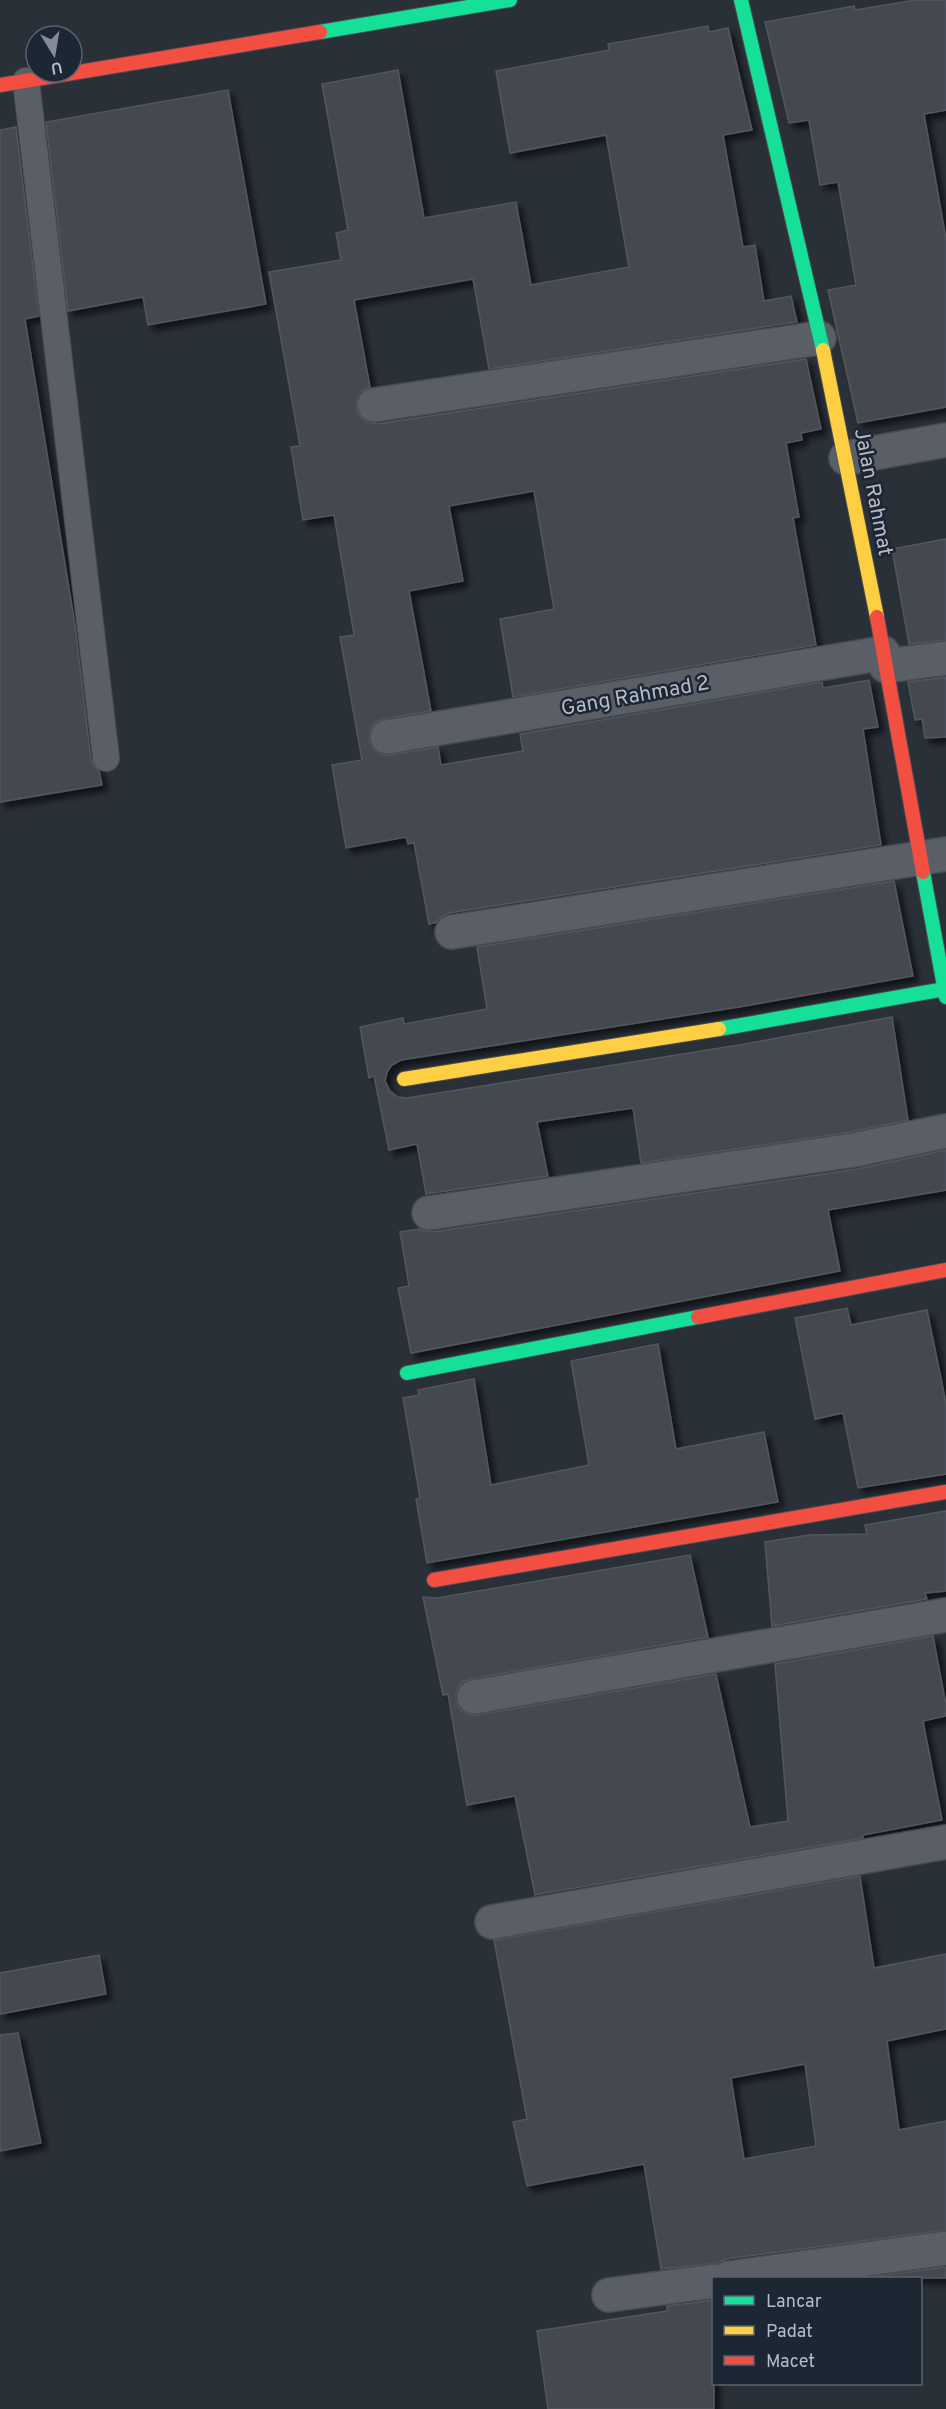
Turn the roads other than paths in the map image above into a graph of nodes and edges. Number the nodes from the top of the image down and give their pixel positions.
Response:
1 (510, 0) edge
2 (741, 0) edge
3 (484, 2) edge
4 (84, 71) edge
5 (24, 81) edge
6 (26, 84) edge
7 (0, 85) edge
8 (819, 338) junction
9 (374, 405) dead end
10 (946, 440) edge
11 (846, 458) junction
12 (946, 658) edge
13 (885, 660) junction
14 (387, 737) dead end
15 (106, 758) dead end
16 (933, 856) edge
17 (452, 932) dead end
18 (945, 993) edge
19 (404, 1079) dead end
20 (946, 1131) edge
21 (429, 1213) dead end
22 (946, 1270) edge
23 (407, 1373) dead end
24 (946, 1492) edge
25 (434, 1580) dead end
26 (946, 1615) edge
27 (474, 1696) dead end
28 (946, 1842) edge
29 (492, 1922) dead end
30 (946, 2248) edge
31 (736, 2277) edge
32 (712, 2281) edge
33 (609, 2295) dead end

1 - 3 street
2 - 8 street, Jalan Rahmat
3 - 4 street
5 - 7 street
6 - 15 lane
8 - 9 street
8 - 11 street, Jalan Rahmat
10 - 11 street
11 - 13 street, Jalan Rahmat
12 - 13 street, Gang Rahmad 2
13 - 14 street, Gang Rahmad 2
13 - 16 street, Jalan Rahmat
16 - 17 street
16 - 18 street, Jalan Rahmat
18 - 19 street
20 - 21 street
22 - 23 street
24 - 25 street
26 - 27 street
28 - 29 street
30 - 31 street
32 - 33 street

